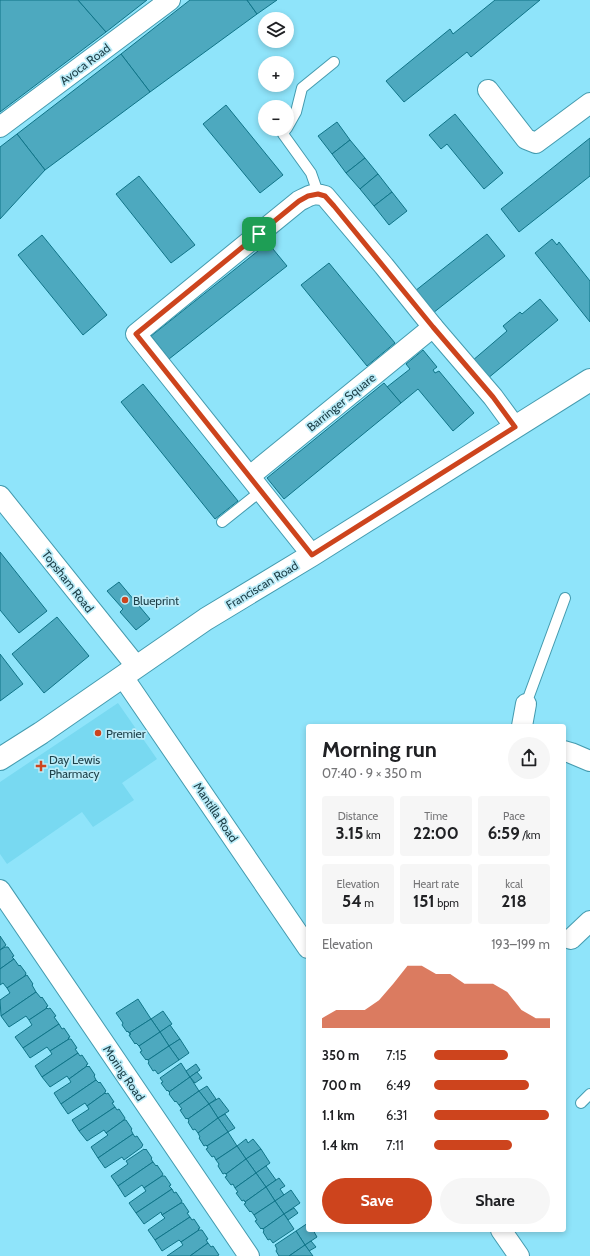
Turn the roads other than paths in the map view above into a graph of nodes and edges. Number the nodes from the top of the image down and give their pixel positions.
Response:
1 (170, 0) edge
2 (334, 62) dead end
3 (488, 90) dead end
4 (590, 103) edge
5 (294, 116) edge
6 (0, 128) edge
7 (284, 136) edge
8 (318, 194) junction
9 (433, 327) junction
10 (590, 380) edge
11 (515, 427) junction
12 (255, 484) junction
13 (0, 496) edge
14 (222, 522) dead end
15 (312, 555) junction
16 (565, 598) dead end
17 (130, 672) junction
18 (526, 704) joint
19 (522, 724) edge
20 (566, 752) edge
21 (0, 759) edge
22 (590, 761) edge
23 (0, 890) edge
24 (590, 921) edge
25 (571, 939) dead end
26 (306, 945) edge
27 (590, 1094) edge
28 (581, 1103) dead end
29 (502, 1232) edge
30 (249, 1256) edge
31 (518, 1256) edge

1 - 6 street, Avoca Road
2 - 5 lane
3 - 4 street
7 - 8 lane
8 - 9 street
8 - 12 street
9 - 11 street
9 - 12 street, Barringer Square
10 - 11 street, Franciscan Road
11 - 15 street, Franciscan Road
12 - 14 lane
12 - 15 street
13 - 17 street, Topsham Road
15 - 17 street, Franciscan Road
16 - 18 lane
17 - 21 street, Franciscan Road
17 - 26 street, Mantilla Road
18 - 19 street
20 - 22 street
23 - 30 street, Moring Road
24 - 25 street
27 - 28 lane
29 - 31 street

